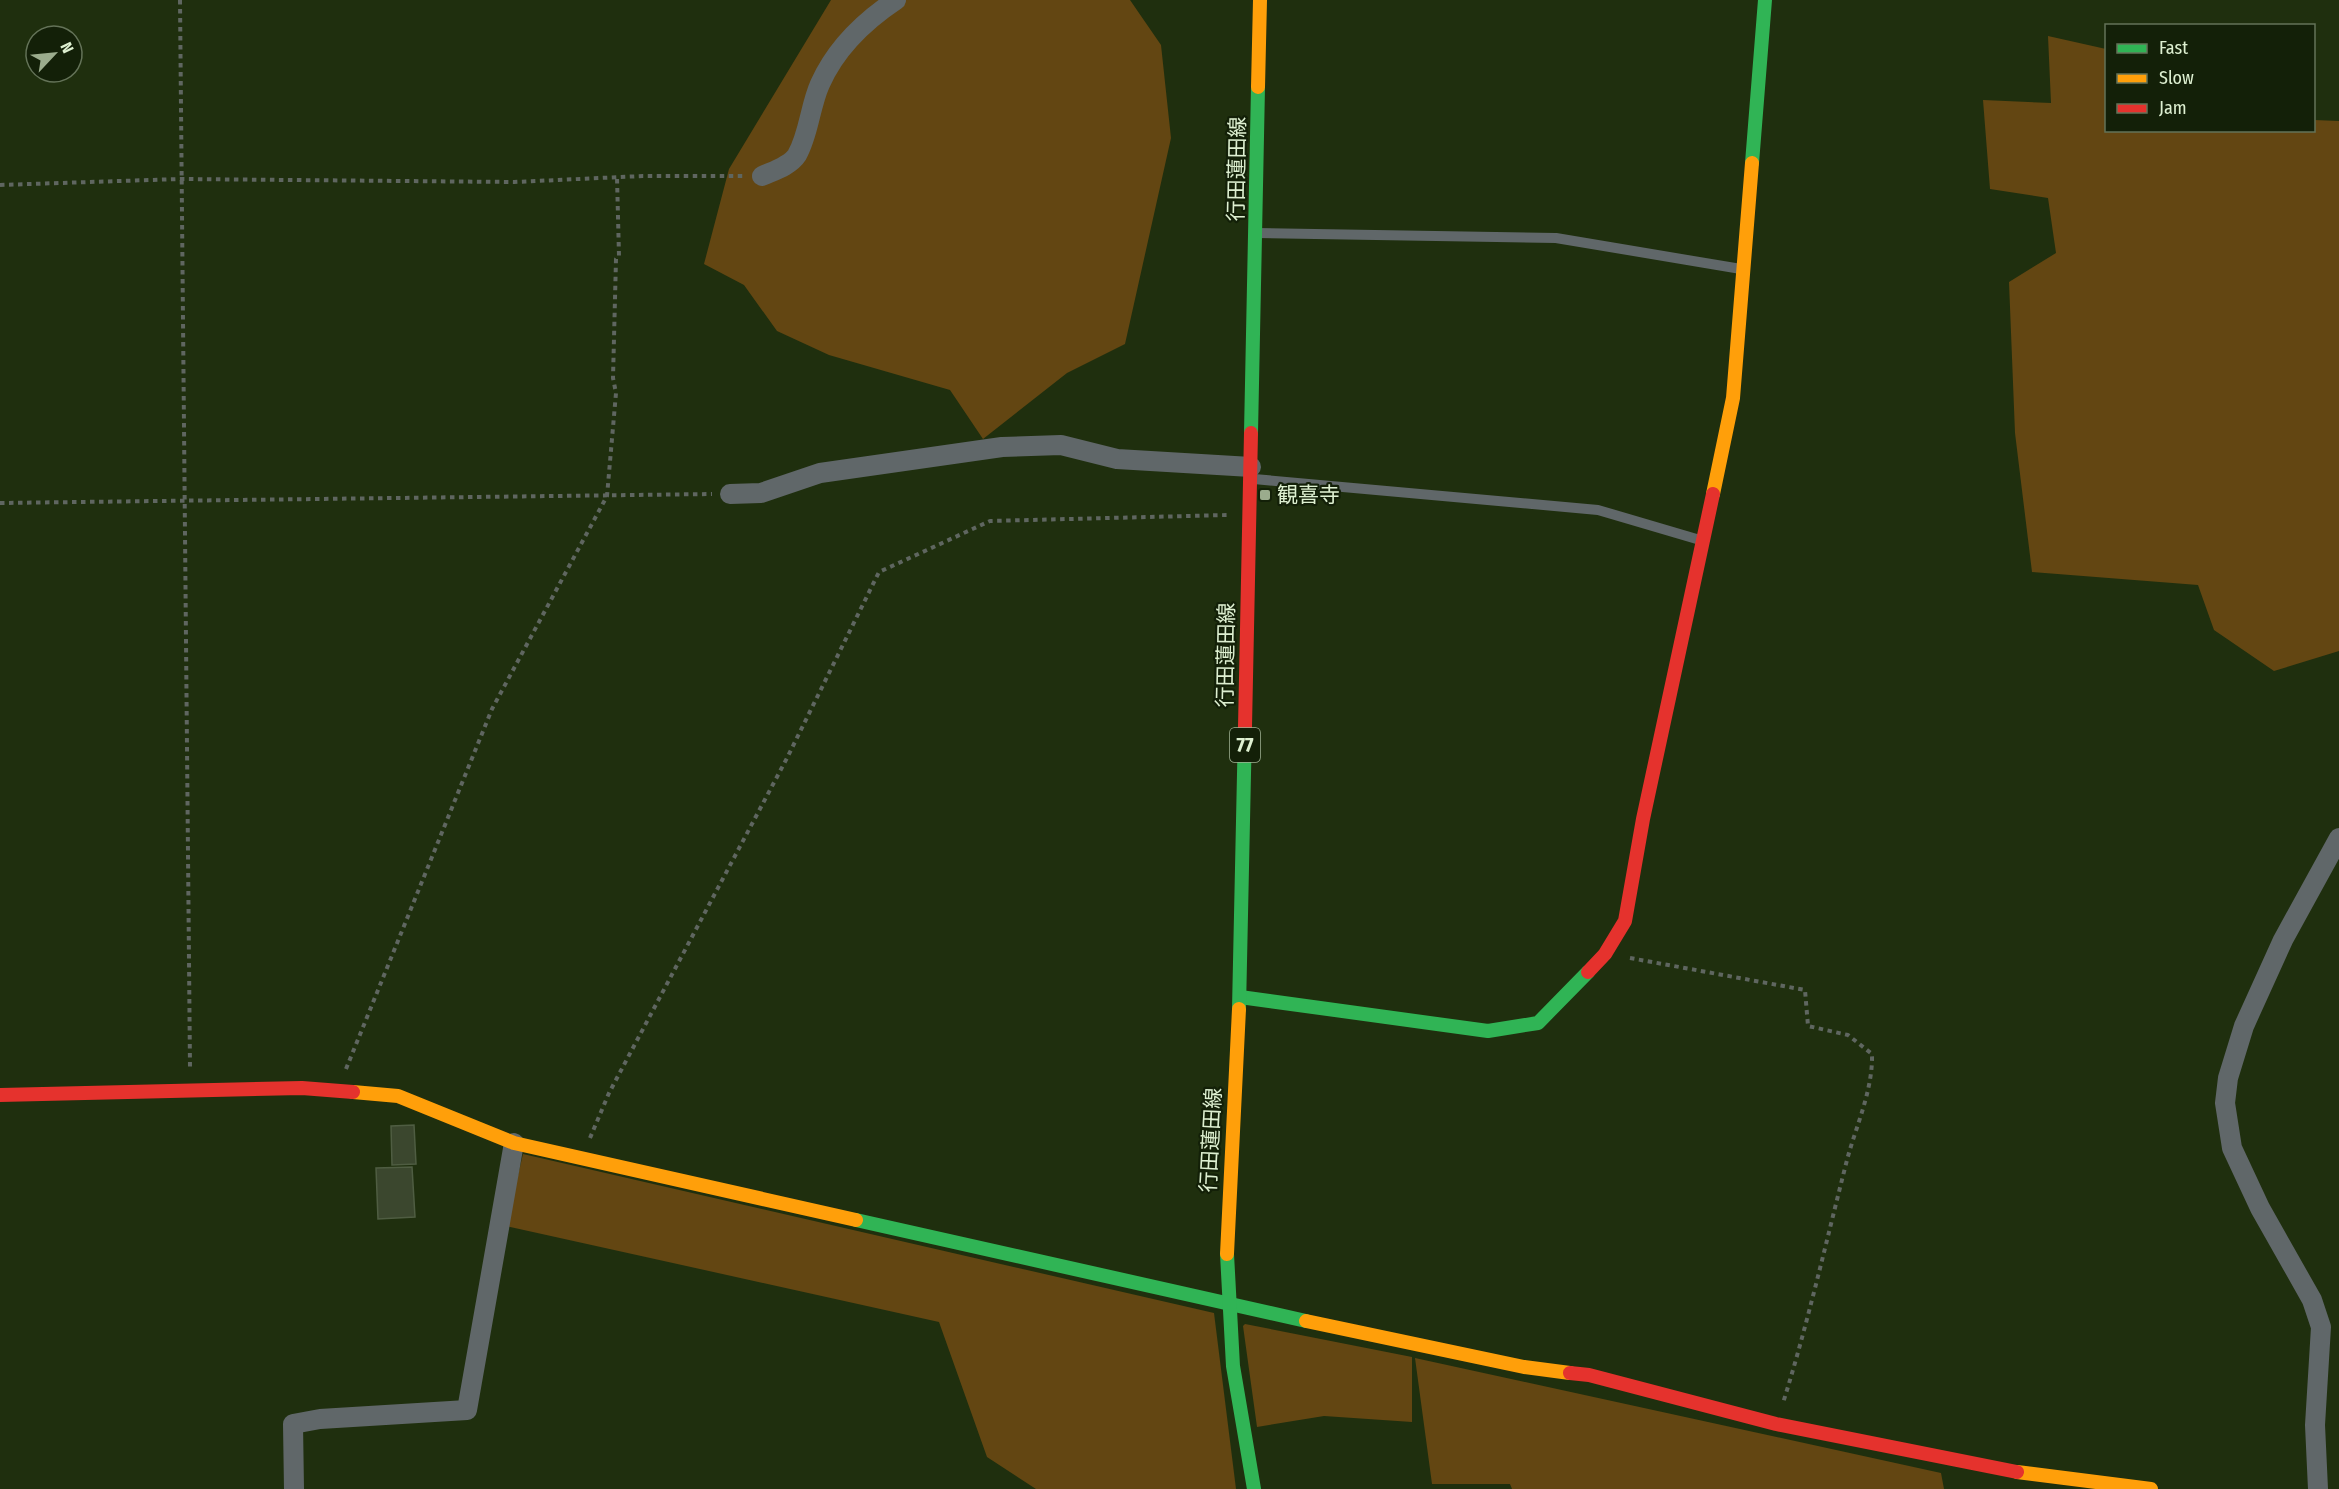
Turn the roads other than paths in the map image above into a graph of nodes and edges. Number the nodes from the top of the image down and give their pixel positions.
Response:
1 (896, 0) edge
2 (1260, 0) edge
3 (1766, 0) edge
4 (762, 176) road end
5 (1257, 233) junction
6 (1741, 269) junction
7 (1250, 472) junction
8 (730, 494) road end
9 (1704, 541) junction
10 (2339, 838) edge
11 (1240, 997) junction
12 (0, 1095) edge
13 (514, 1143) junction
14 (1228, 1304) junction
15 (294, 1489) edge
16 (1254, 1489) edge
17 (2151, 1489) edge
18 (2318, 1489) edge

1 - 4 street
2 - 5 street, 行田蓮田線 / 77
3 - 6 street
5 - 6 lane
5 - 7 street, 行田蓮田線 / 77
6 - 9 street
7 - 8 street
7 - 9 lane
7 - 11 street, 行田蓮田線 / 77
9 - 11 street
10 - 18 street
11 - 14 street, 行田蓮田線 / 77
12 - 13 street
13 - 14 street
13 - 15 street
14 - 16 street, 行田蓮田線 / 77
14 - 17 street

